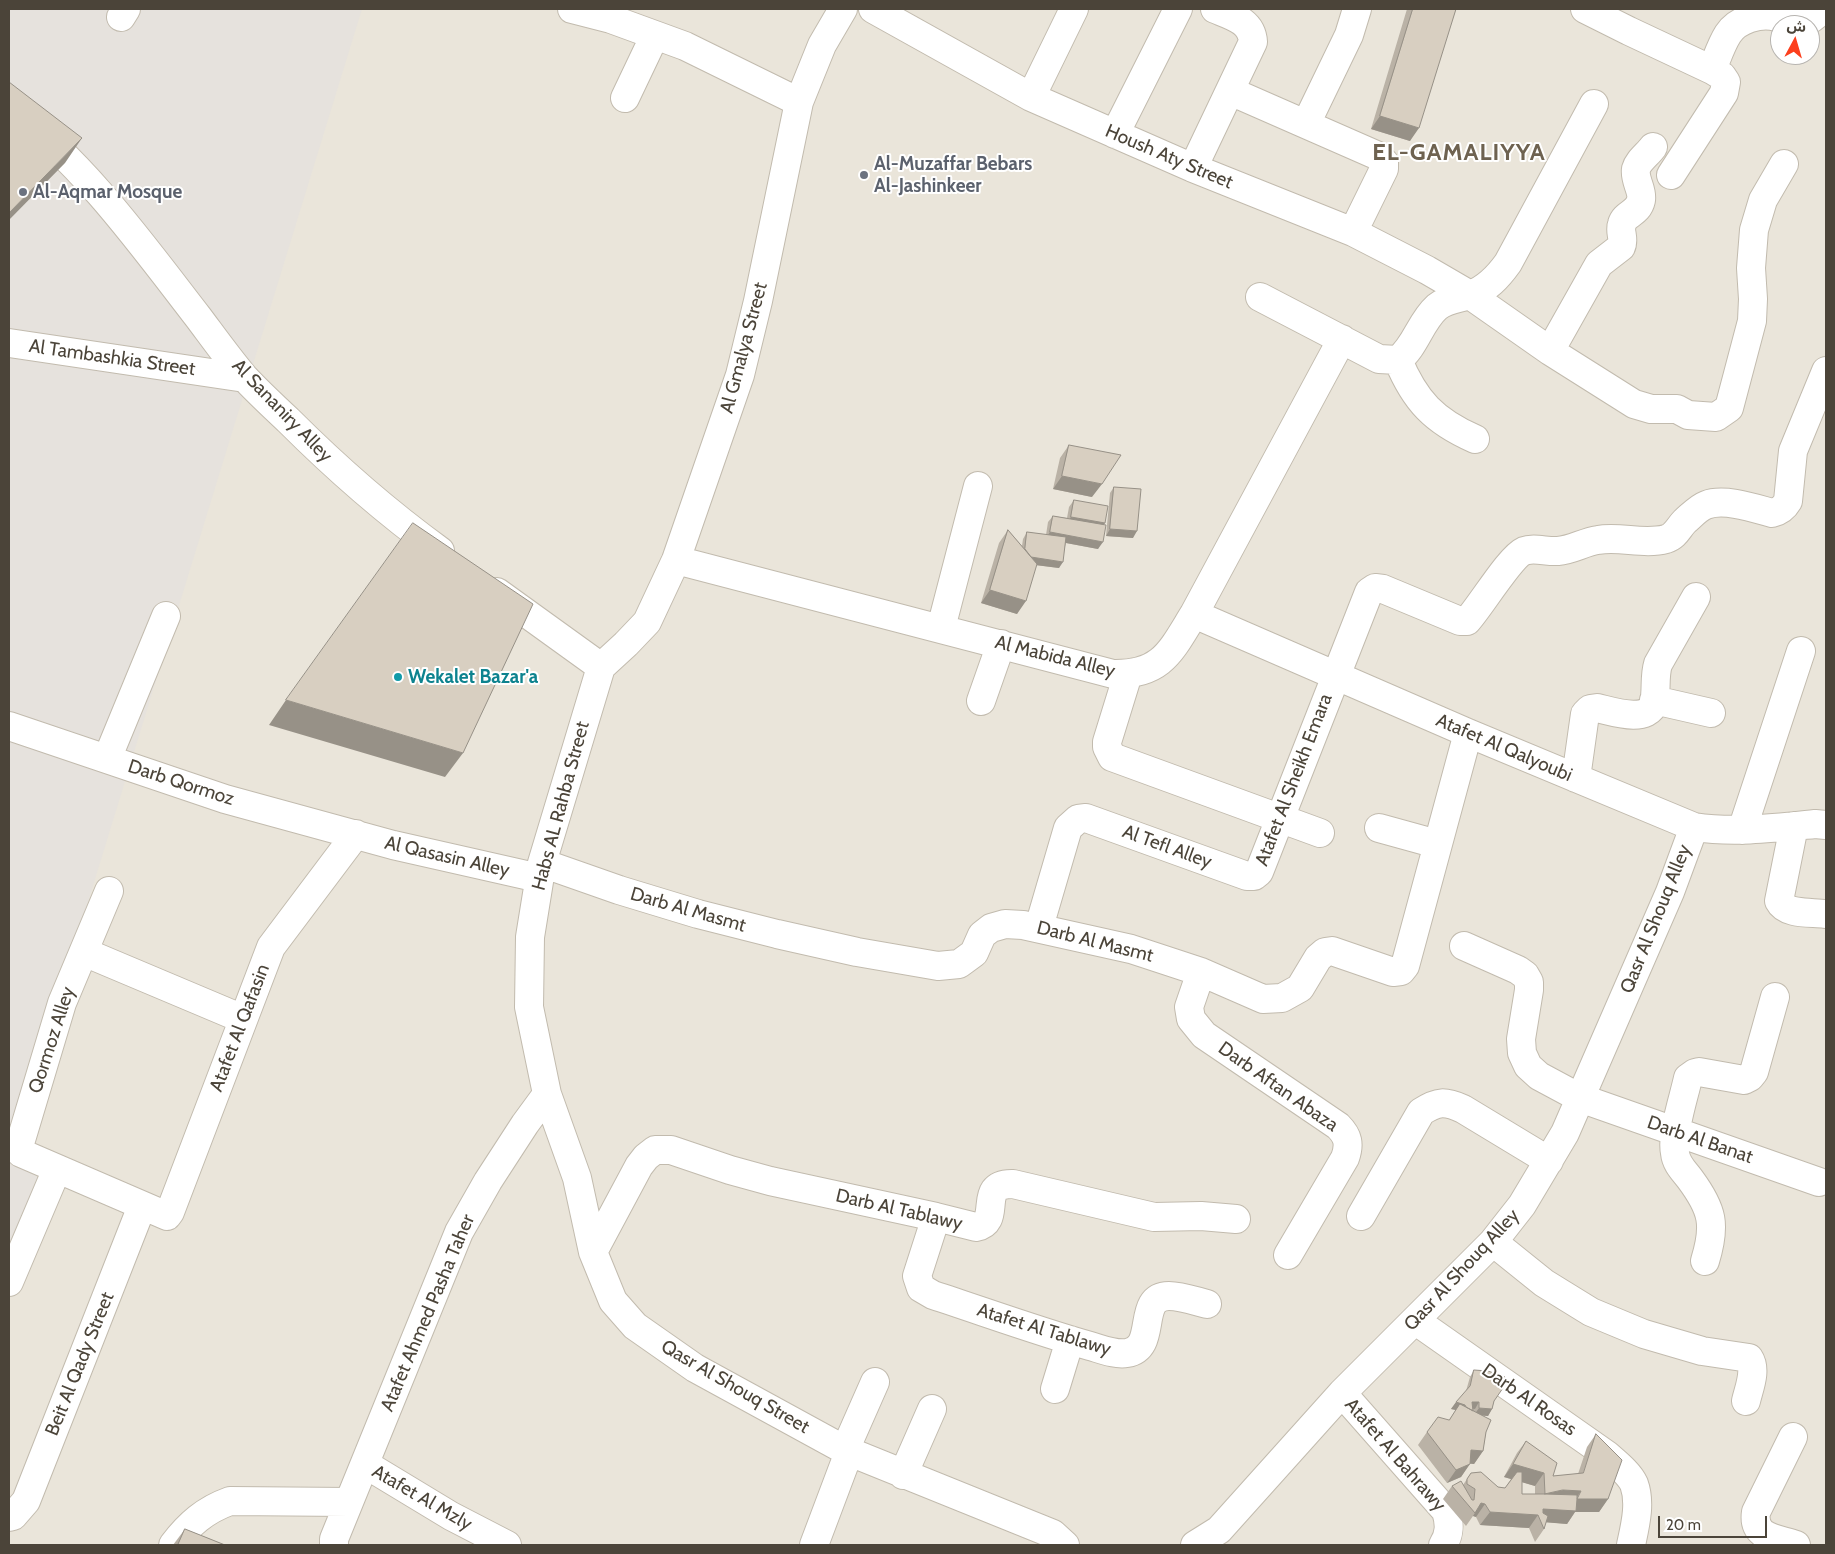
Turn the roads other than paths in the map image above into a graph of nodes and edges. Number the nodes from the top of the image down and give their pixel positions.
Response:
1 (572, 9) edge
2 (843, 9) edge
3 (872, 9) edge
4 (1074, 9) edge
5 (1178, 9) edge
6 (1215, 9) edge
7 (1357, 9) edge
8 (1585, 9) edge
9 (1821, 9) edge
10 (1753, 12) edge
11 (655, 35) junction
12 (1712, 70) junction
13 (1230, 92) junction
14 (1031, 97) junction
15 (625, 98) dead end
16 (799, 102) junction
17 (1594, 104) dead end
18 (9, 107) edge
19 (1306, 124) junction
20 (1115, 134) junction
21 (1653, 147) dead end
22 (1784, 164) dead end
23 (1193, 168) junction
24 (1671, 175) dead end
25 (1353, 232) junction
26 (1470, 295) junction
27 (1260, 297) dead end
28 (1342, 339) junction
29 (9, 343) edge
30 (1550, 351) junction
31 (1398, 360) junction
32 (1826, 371) edge
33 (245, 378) junction
34 (1474, 439) dead end
35 (978, 486) dead end
36 (676, 560) junction
37 (1696, 597) dead end
38 (1194, 614) junction
39 (166, 616) dead end
40 (941, 628) junction
41 (1001, 644) junction
42 (1801, 651) dead end
43 (601, 667) junction
44 (1128, 674) junction
45 (1335, 675) junction
46 (1654, 700) junction
47 (981, 701) dead end
48 (1711, 714) dead end
49 (9, 726) edge
50 (1468, 733) junction
51 (107, 759) junction
52 (1576, 778) junction
53 (1280, 819) junction
54 (1826, 825) edge
55 (1694, 826) junction
56 (1794, 826) junction
57 (1379, 828) dead end
58 (1742, 830) junction
59 (1320, 833) dead end
60 (356, 834) junction
61 (1437, 844) junction
62 (540, 870) junction
63 (1247, 876) joint
64 (109, 891) dead end
65 (1825, 914) edge
66 (1039, 927) junction
67 (1464, 946) dead end
68 (84, 952) junction
69 (1201, 972) junction
70 (1775, 997) dead end
71 (243, 1019) junction
72 (547, 1094) junction
73 (1580, 1098) junction
74 (1676, 1132) junction
75 (1550, 1161) junction
76 (57, 1169) junction
77 (1819, 1182) dead end
78 (142, 1206) junction
79 (1361, 1216) dead end
80 (936, 1217) junction
81 (1236, 1219) dead end
82 (1493, 1242) junction
83 (593, 1252) junction
84 (1288, 1255) dead end
85 (1706, 1261) dead end
86 (9, 1282) edge
87 (1206, 1304) dead end
88 (1416, 1321) junction
89 (1070, 1340) junction
90 (875, 1382) dead end
91 (1055, 1389) dead end
92 (1342, 1393) junction
93 (1746, 1401) dead end
94 (932, 1409) dead end
95 (1793, 1437) dead end
96 (847, 1451) junction
97 (365, 1464) junction
98 (903, 1475) junction
99 (349, 1502) junction
100 (9, 1517) edge
101 (173, 1545) edge
102 (334, 1545) edge
103 (507, 1545) edge
104 (814, 1545) edge
105 (1065, 1545) edge
106 (1195, 1545) edge
107 (1443, 1545) edge
108 (1631, 1545) edge
109 (1796, 1545) edge

1 - 11 street
2 - 16 street, Al Gmalya Street
3 - 14 street, Housh Aty Street
4 - 14 street
5 - 20 street
6 - 13 street
7 - 19 street
8 - 12 street
9 - 10 street
10 - 12 street
11 - 15 street
11 - 16 street
12 - 24 street
13 - 19 street
13 - 23 street
14 - 20 street, Housh Aty Street
16 - 36 street, Al Gmalya Street
17 - 26 street
18 - 33 street, Al Sananiry Alley
19 - 25 street
20 - 23 street, Housh Aty Street
21 - 30 street
22 - 30 street, Housh Aty Street
23 - 25 street, Housh Aty Street
25 - 26 street, Housh Aty Street
26 - 30 street, Housh Aty Street
26 - 31 street
27 - 28 street
28 - 31 street
28 - 38 street, Al Mabida Alley
29 - 33 street, Al Tambashkia Street
31 - 34 street
32 - 45 street, Atafet Al Sheikh Emara
33 - 43 street, Al Sananiry Alley
35 - 40 street
36 - 40 street, Al Mabida Alley
36 - 43 street, Al Gmalya Street
37 - 46 street
38 - 44 street, Al Mabida Alley
38 - 45 street, Atafet Al Qalyoubi
39 - 51 street
40 - 41 street, Al Mabida Alley
41 - 44 street, Al Mabida Alley
41 - 47 street
42 - 58 street
43 - 62 street, Habs AL Rahba Street
44 - 53 street
45 - 50 street, Atafet Al Qalyoubi
45 - 53 street, Atafet Al Sheikh Emara
46 - 48 street
46 - 52 street
49 - 51 street, Darb Qormoz
50 - 52 street, Atafet Al Qalyoubi
50 - 61 street, Darb Al Masmt
51 - 60 street, Darb Qormoz
52 - 55 street, Atafet Al Qalyoubi
53 - 59 street
53 - 63 street, Atafet Al Sheikh Emara
54 - 56 street, Atafet Al Qalyoubi
55 - 58 street, Atafet Al Qalyoubi
55 - 73 street, Qasr Al Shouq Alley
56 - 58 street, Atafet Al Qalyoubi
56 - 65 street
57 - 61 street
60 - 62 street, Al Qasasin Alley
60 - 71 street, Atafet Al Qafasin
61 - 69 street, Darb Al Masmt
62 - 66 street, Darb Al Masmt
62 - 72 street, Habs AL Rahba Street
63 - 66 street, Al Tefl Alley
64 - 68 street, Qormoz Alley
66 - 69 street, Darb Al Masmt
67 - 73 street, Darb Al Banat
68 - 71 street
68 - 76 street, Qormoz Alley
69 - 84 street, Darb Aftan Abaza
70 - 74 street
71 - 78 street, Atafet Al Qafasin
72 - 83 street, Qasr Al Shouq Street
72 - 97 street, Atafet Ahmed Pasha Taher
73 - 74 street, Darb Al Banat
73 - 75 street, Qasr Al Shouq Alley
74 - 77 street, Darb Al Banat
74 - 85 street
75 - 79 street
75 - 82 street, Qasr Al Shouq Alley
76 - 78 street, Qormoz Alley
76 - 86 street
78 - 100 street, Beit Al Qady Street
80 - 81 street, Darb Al Tablawy
80 - 83 street, Darb Al Tablawy
80 - 89 street, Atafet Al Tablawy
82 - 88 street, Qasr Al Shouq Alley
82 - 93 street
83 - 96 street, Qasr Al Shouq Street
87 - 89 street, Atafet Al Tablawy
88 - 92 street, Qasr Al Shouq Alley
88 - 108 street, Darb Al Rosas
89 - 91 street
90 - 96 street
92 - 106 street, Qasr Al Shouq Alley
92 - 107 street, Atafet Al Bahrawy
94 - 98 street
95 - 109 street
96 - 98 street, Qasr Al Shouq Street
96 - 104 street
97 - 99 street, Atafet Ahmed Pasha Taher
97 - 103 street, Atafet Al Mzly
98 - 105 street, Qasr Al Shouq Street
99 - 101 street
99 - 102 street, Atafet Ahmed Pasha Taher

